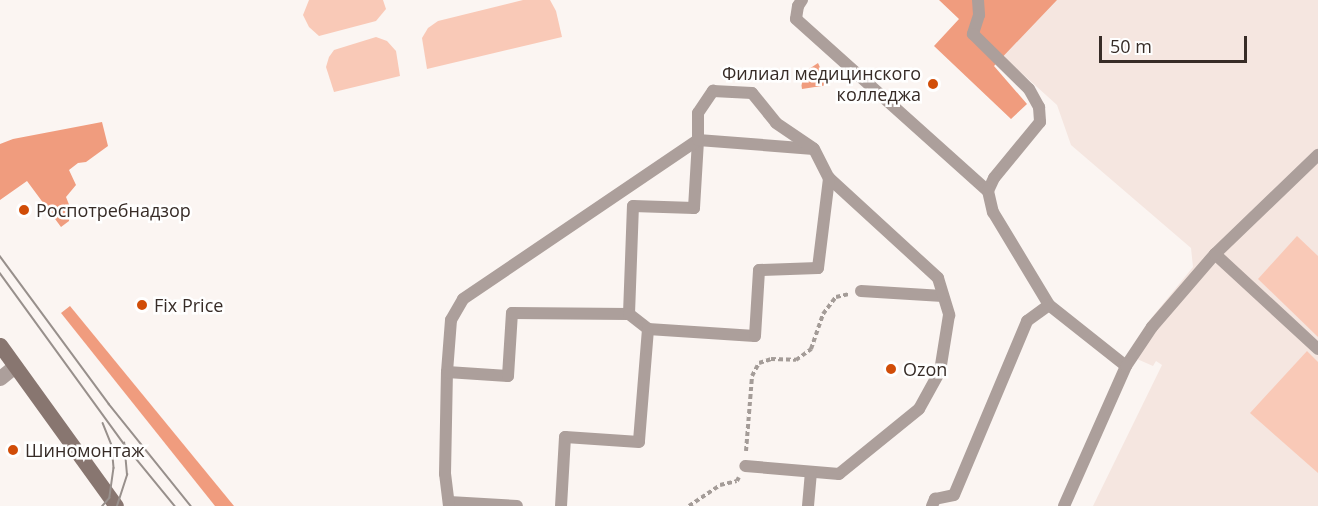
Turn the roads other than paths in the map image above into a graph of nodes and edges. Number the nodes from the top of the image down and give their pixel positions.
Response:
1 (802, 0) edge
2 (978, 0) edge
3 (698, 140) junction
4 (814, 149) junction
5 (1318, 155) edge
6 (829, 178) junction
7 (634, 183) junction
8 (988, 191) junction
9 (633, 206) junction
10 (1215, 254) junction
11 (861, 291) road end
12 (944, 296) junction
13 (1049, 304) junction
14 (629, 314) junction
15 (648, 329) junction
16 (0, 345) edge
17 (1318, 350) edge
18 (15, 366) junction
19 (1126, 366) junction
20 (447, 372) junction
21 (0, 378) edge
22 (745, 466) road end
23 (811, 473) junction
24 (449, 504) edge
25 (117, 506) edge
26 (517, 506) edge
27 (561, 506) edge
28 (808, 506) edge
29 (932, 506) edge
30 (1064, 506) edge

1 - 8 lane
2 - 8 lane
3 - 4 lane
3 - 4 lane
3 - 7 lane
3 - 9 lane
4 - 6 lane
5 - 10 lane
6 - 12 lane
6 - 15 lane
7 - 9 lane
7 - 20 lane
8 - 13 lane
9 - 14 lane
10 - 17 lane
10 - 19 lane
11 - 12 lane
12 - 23 lane
13 - 19 lane
13 - 29 lane
14 - 15 lane
14 - 20 lane
15 - 27 lane
16 - 18 main road
18 - 21 street
18 - 25 main road
19 - 30 lane
20 - 24 lane
22 - 23 lane
23 - 28 lane
24 - 26 lane

